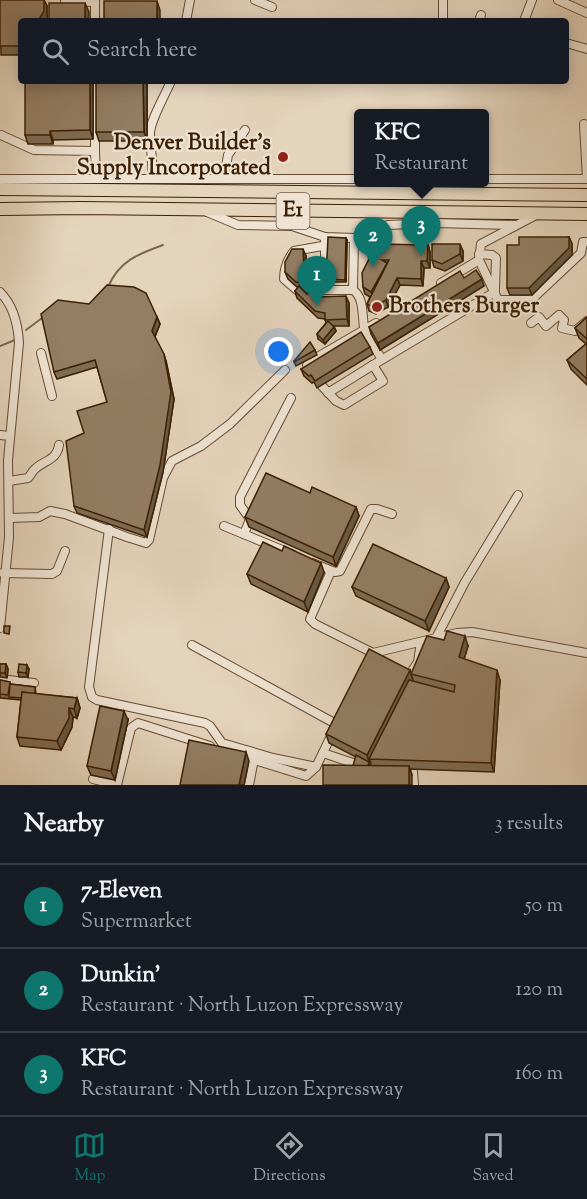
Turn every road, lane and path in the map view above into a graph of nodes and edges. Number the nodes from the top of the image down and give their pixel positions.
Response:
1 (190, 0) edge
2 (255, 0) edge
3 (443, 0) edge
4 (532, 0) edge
5 (558, 0) edge
6 (65, 1) edge
7 (95, 1) edge
8 (272, 7) dead end
9 (587, 13) edge
10 (94, 18) edge
11 (187, 18) edge
12 (443, 18) edge
13 (525, 18) edge
14 (569, 45) edge
15 (587, 49) edge
16 (95, 84) edge
17 (170, 84) edge
18 (584, 124) dead end
19 (245, 130) dead end
20 (1, 135) edge
21 (95, 151) junction
22 (0, 178) edge
23 (96, 178) junction
24 (152, 178) junction
25 (224, 178) junction
26 (354, 179) edge
27 (489, 179) edge
28 (587, 179) edge
29 (0, 189) edge
30 (587, 195) edge
31 (0, 209) edge
32 (204, 210) junction
33 (538, 214) junction
34 (587, 214) edge
35 (514, 225) junction
36 (587, 242) edge
37 (351, 246) junction
38 (326, 251) junction
39 (479, 257) junction
40 (431, 289) edge
41 (325, 290) junction
42 (353, 290) junction
43 (0, 292) edge
44 (495, 292) junction
45 (384, 318) edge
46 (587, 321) edge
47 (531, 323) dead end
48 (365, 330) junction
49 (41, 353) dead end
50 (381, 358) junction
51 (372, 365) junction
52 (285, 369) dead end
53 (311, 371) edge
54 (52, 396) dead end
55 (291, 398) dead end
56 (0, 435) edge
57 (10, 436) junction
58 (59, 445) dead end
59 (4, 459) edge
60 (9, 482) junction
61 (518, 495) dead end
62 (392, 514) dead end
63 (9, 518) junction
64 (224, 526) dead end
65 (109, 529) junction
66 (244, 534) junction
67 (4, 538) edge
68 (65, 551) dead end
69 (331, 571) junction
70 (3, 573) edge
71 (0, 628) edge
72 (436, 638) junction
73 (421, 642) junction
74 (192, 645) dead end
75 (587, 652) edge
76 (373, 653) junction
77 (367, 663) edge
78 (410, 674) edge
79 (0, 679) edge
80 (34, 683) dead end
81 (342, 714) edge
82 (336, 724) junction
83 (323, 753) junction
84 (254, 759) junction
85 (316, 767) junction
86 (371, 769) edge
87 (394, 770) edge
88 (93, 779) dead end
89 (117, 785) edge
90 (249, 785) edge
91 (414, 785) edge

1 - 11 street
2 - 8 street
3 - 12 street
4 - 13 street
5 - 9 street
6 - 7 street
7 - 10 street
14 - 15 street
16 - 21 street
17 - 24 street
18 - 28 street
19 - 25 street
20 - 21 street
21 - 23 street
22 - 23 street
23 - 24 street
24 - 25 street
25 - 26 street
27 - 28 street
29 - 30 highway, E1
31 - 32 highway, E1
32 - 33 highway, E1
32 - 38 street
33 - 34 highway, E1
33 - 35 street
35 - 37 street
35 - 39 street
36 - 44 street
37 - 38 street
37 - 42 street
38 - 41 street
38 - 41 street
39 - 40 street
39 - 44 street
39 - 44 street
41 - 42 street
42 - 48 street
43 - 57 street
44 - 50 street
45 - 48 street
46 - 47 street
48 - 50 street
48 - 53 street
49 - 54 street
50 - 51 street
51 - 51 street
52 - 65 street
55 - 66 street
56 - 57 street
57 - 59 street
58 - 60 street
59 - 60 street
60 - 63 street
61 - 72 street
62 - 69 street
63 - 65 street
63 - 67 street
64 - 66 street
65 - 85 street
66 - 69 street
67 - 70 street
68 - 70 street
69 - 76 street
70 - 71 street
72 - 73 street
72 - 75 street
73 - 76 street
73 - 78 street
74 - 82 street
76 - 77 street
79 - 80 street
81 - 82 street
82 - 83 street
83 - 85 street
83 - 86 street
84 - 85 street
84 - 89 street
84 - 90 street
87 - 91 street
88 - 89 street

